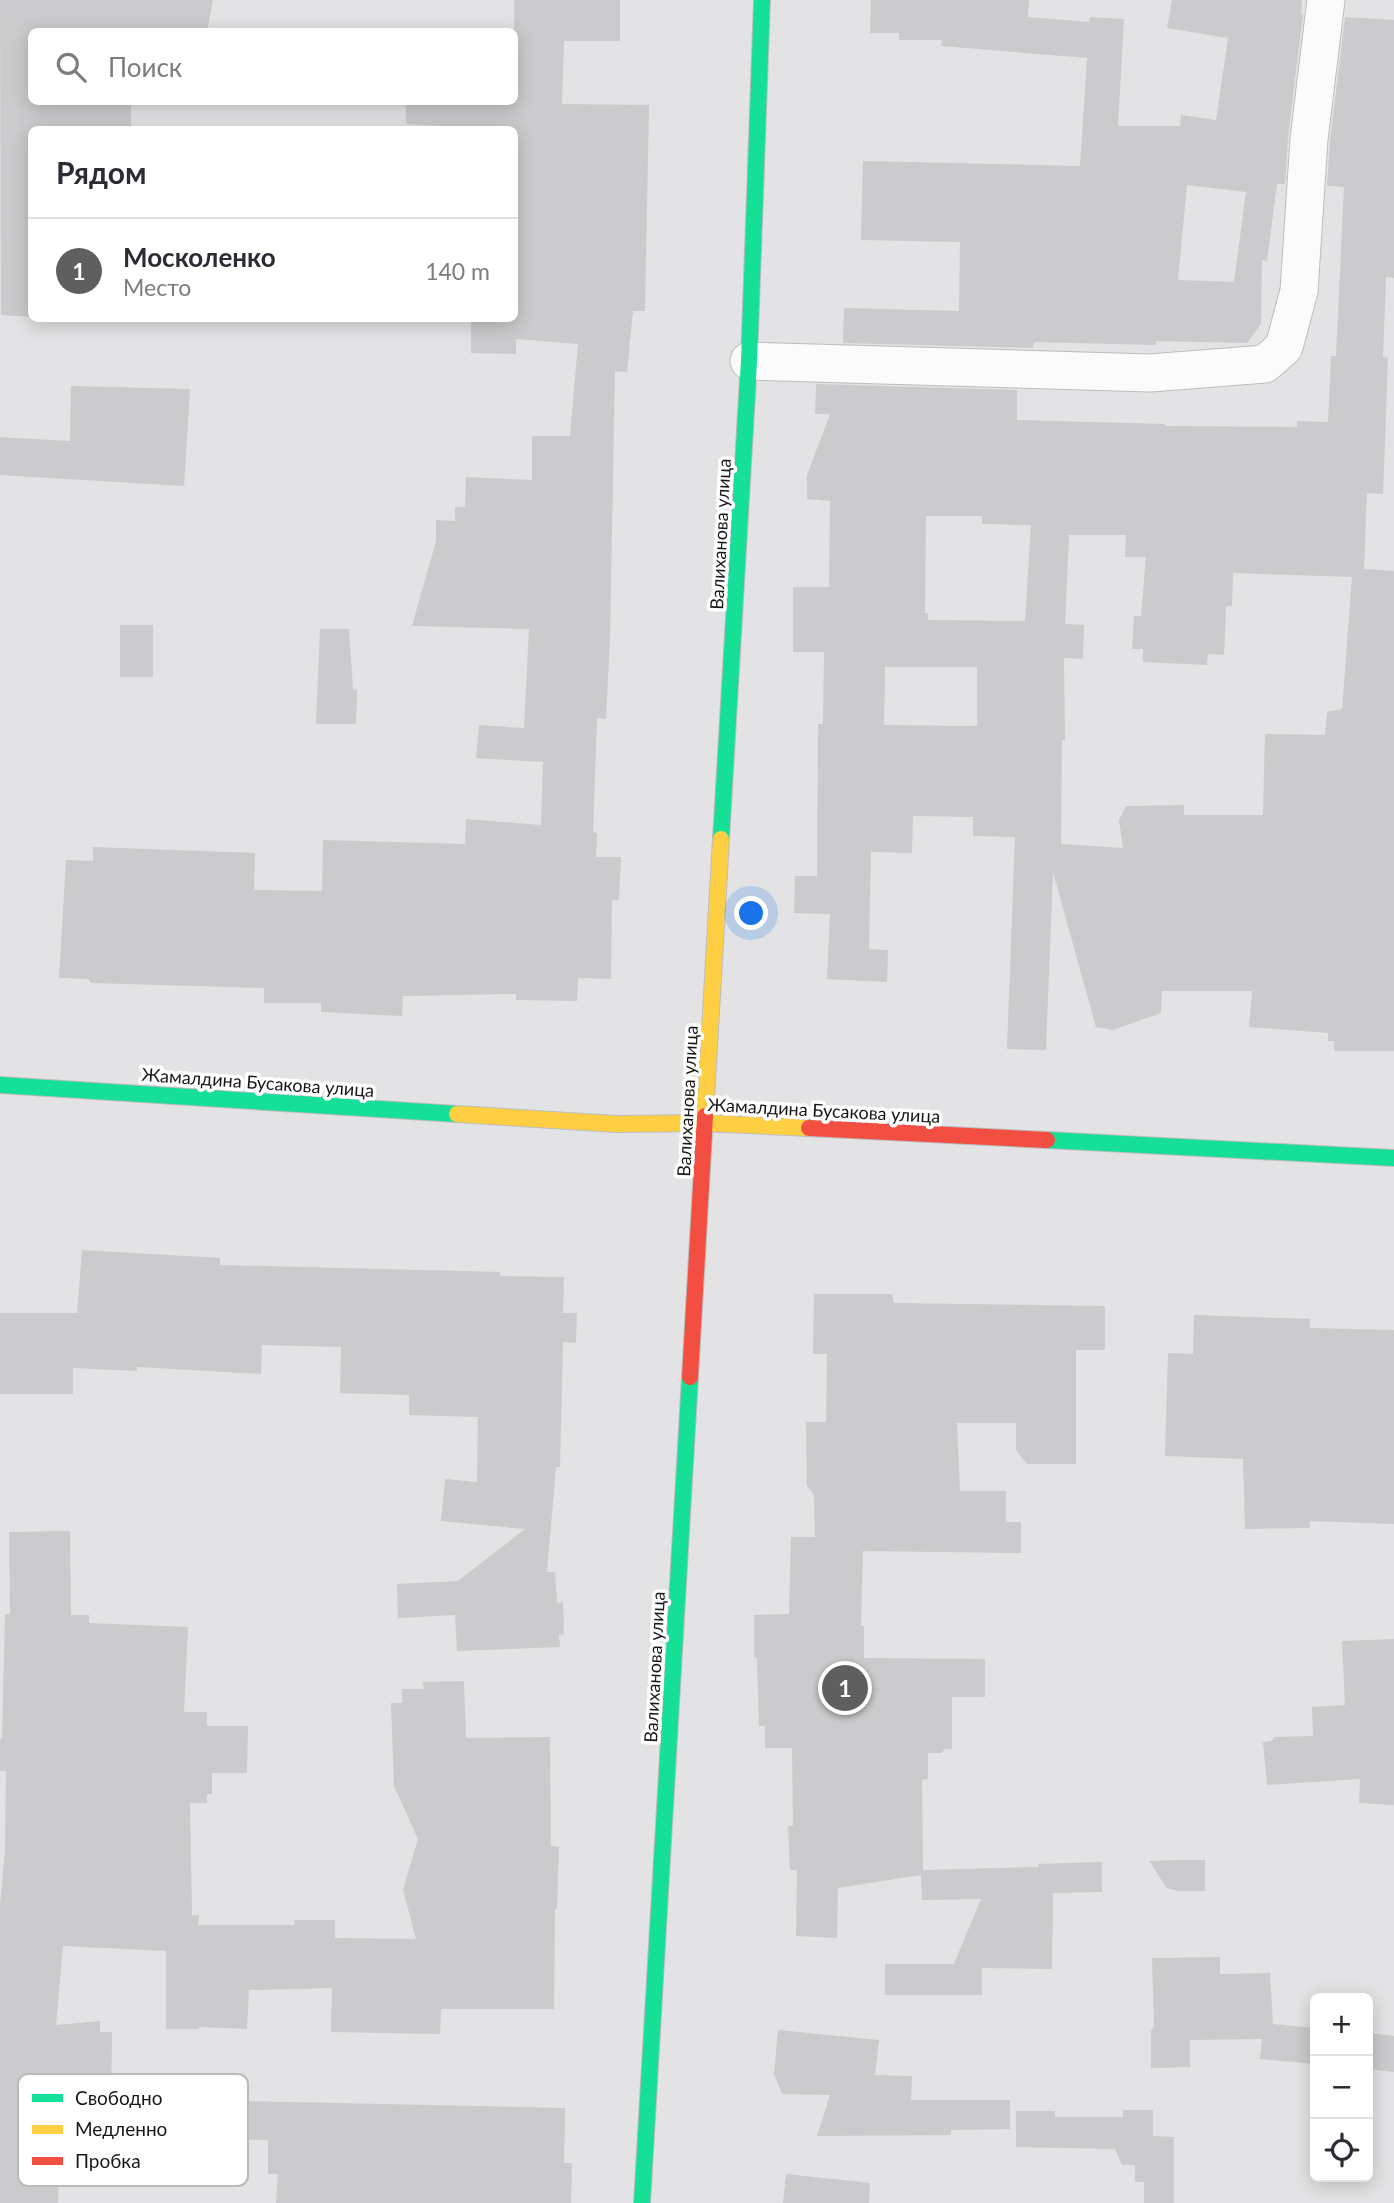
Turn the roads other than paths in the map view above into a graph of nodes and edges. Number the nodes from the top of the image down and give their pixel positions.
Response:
1 (762, 0) edge
2 (1325, 0) edge
3 (749, 360) junction
4 (0, 1085) edge
5 (705, 1123) junction
6 (1394, 1158) edge
7 (642, 2203) edge

1 - 3 street, Валиханова улица
2 - 3 street
3 - 5 street, Валиханова улица
4 - 5 street, Жамалдина Бусакова улица
5 - 6 street, Жамалдина Бусакова улица
5 - 7 street, Валиханова улица

